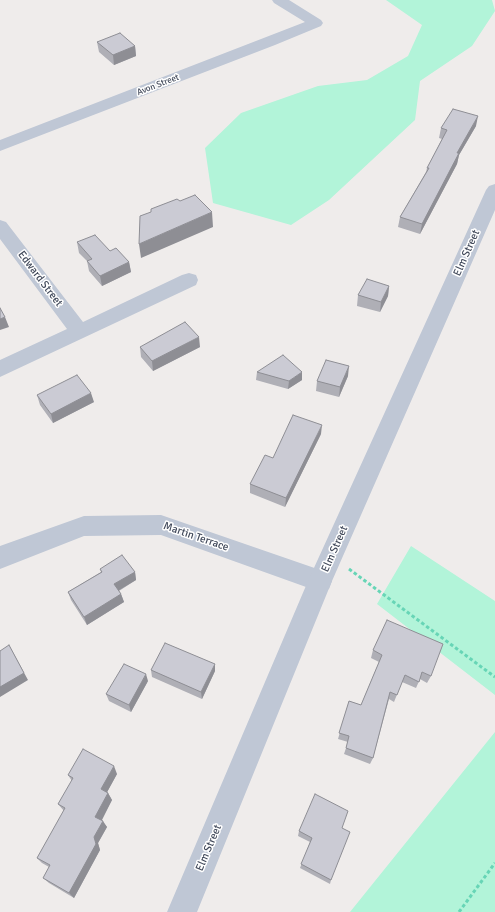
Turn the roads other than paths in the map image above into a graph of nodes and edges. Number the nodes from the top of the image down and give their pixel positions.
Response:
1 (279, 0) edge
2 (0, 146) edge
3 (495, 190) edge
4 (0, 226) edge
5 (189, 280) dead end
6 (79, 331) junction
7 (0, 369) edge
8 (0, 558) edge
9 (320, 581) junction
10 (182, 912) edge

1 - 2 street, Avon Street
3 - 9 street, Elm Street
4 - 6 street, Edward Street
5 - 6 street
6 - 7 street
8 - 9 street, Martin Terrace
9 - 10 street, Elm Street

